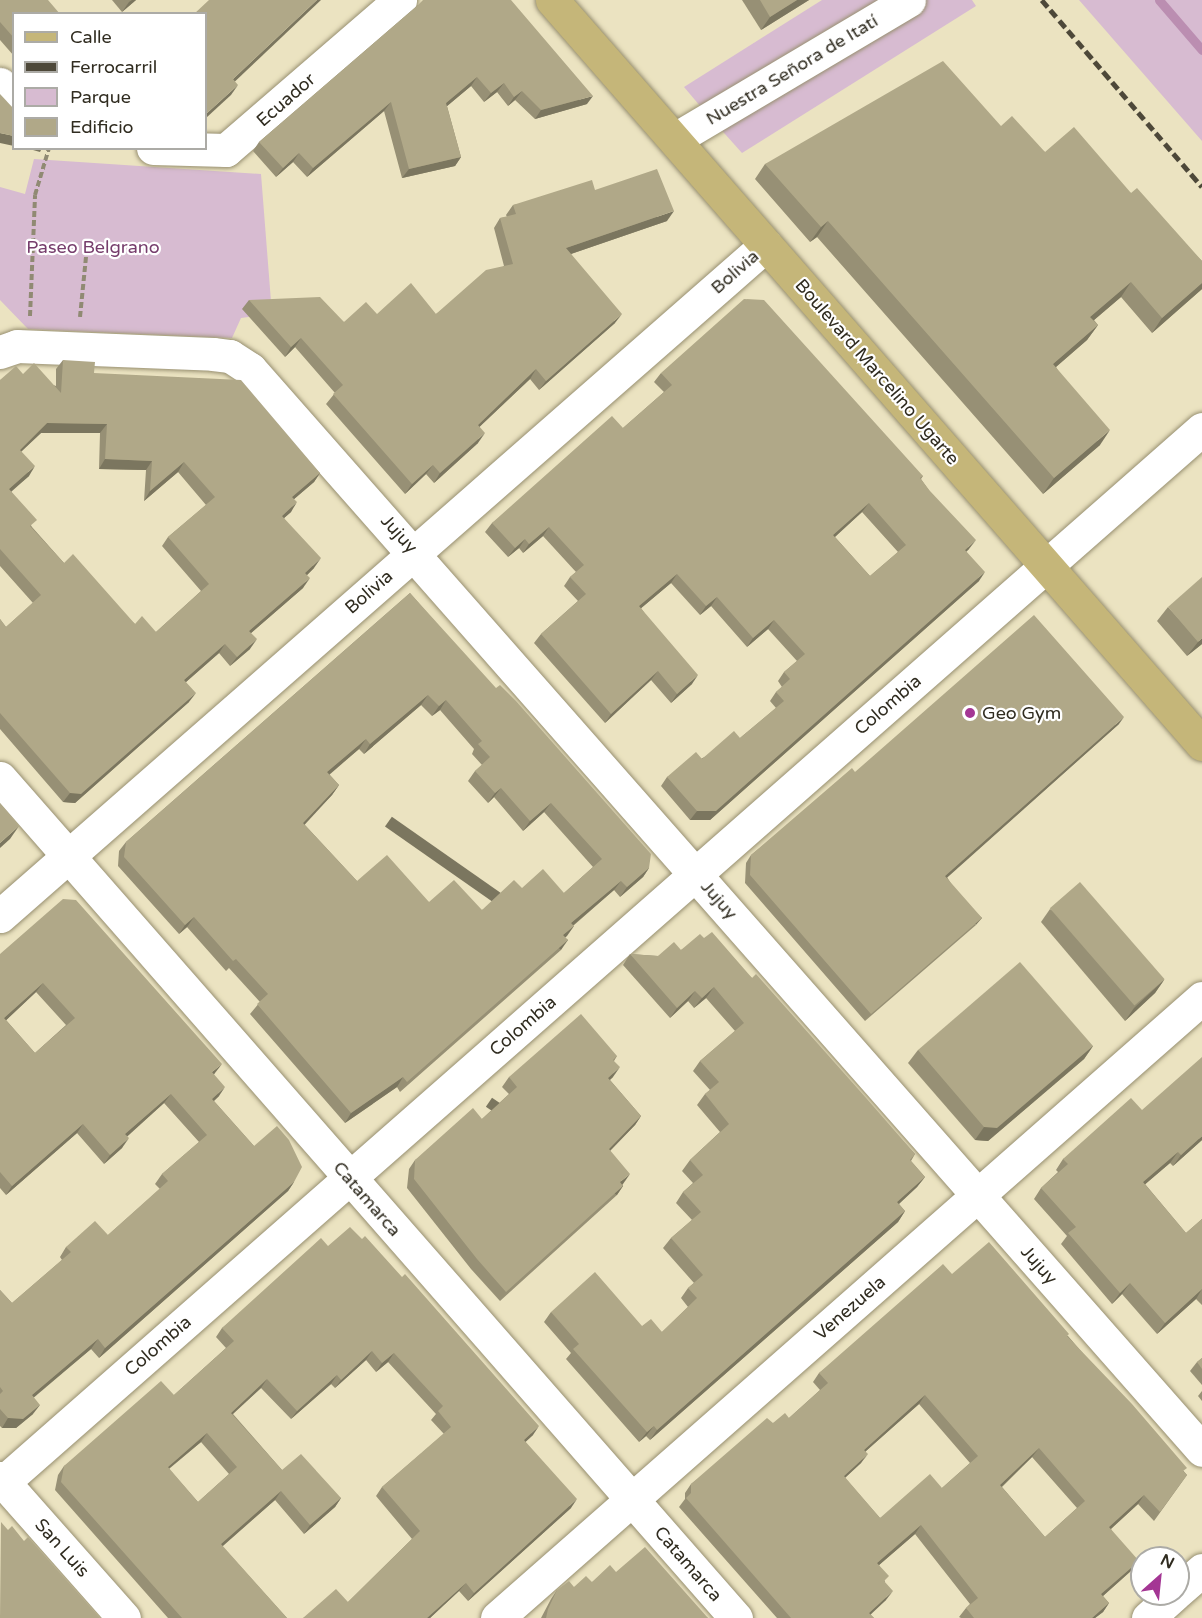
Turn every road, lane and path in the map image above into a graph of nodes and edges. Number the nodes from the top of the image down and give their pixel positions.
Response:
1 (400, 0) edge
2 (552, 0) edge
3 (909, 0) edge
4 (0, 84) edge
5 (12, 97) edge
6 (675, 139) junction
7 (207, 149) edge
8 (48, 150) edge
9 (766, 245) junction
10 (87, 247) dead end
11 (29, 323) dead end
12 (79, 348) junction
13 (0, 352) edge
14 (1202, 429) edge
15 (415, 552) junction
16 (1046, 566) junction
17 (1202, 744) edge
18 (0, 778) edge
19 (69, 856) junction
20 (696, 874) junction
21 (0, 916) edge
22 (1202, 998) edge
23 (350, 1179) junction
24 (978, 1195) junction
25 (1202, 1450) edge
26 (1, 1482) edge
27 (632, 1499) junction
28 (1202, 1570) edge
29 (1190, 1581) edge
30 (1161, 1606) edge
31 (124, 1618) edge
32 (497, 1618) edge
33 (736, 1618) edge
34 (1148, 1618) edge

1 - 7 street, Ecuador
2 - 6 main road, Boulevard Marcelino Ugarte
3 - 6 street, Nuestra Señora de Itatí
4 - 5 street
6 - 9 main road, Boulevard Marcelino Ugarte
8 - 11 path
9 - 15 street, Bolivia
9 - 16 main road, Boulevard Marcelino Ugarte
10 - 12 path
12 - 13 street
12 - 15 street, Jujuy
14 - 16 street, Colombia
15 - 19 street, Bolivia
15 - 20 street, Jujuy
16 - 17 main road, Boulevard Marcelino Ugarte
16 - 20 street, Colombia
18 - 19 street, Catamarca
19 - 21 street, Bolivia
19 - 23 street, Catamarca
20 - 23 street, Colombia
20 - 24 street, Jujuy
22 - 24 street, Venezuela
23 - 26 street, Colombia
23 - 27 street, Catamarca
24 - 25 street, Jujuy
24 - 27 street, Venezuela
26 - 31 street, San Luis
27 - 32 street, Venezuela
27 - 33 street, Catamarca
28 - 29 street
30 - 34 street

